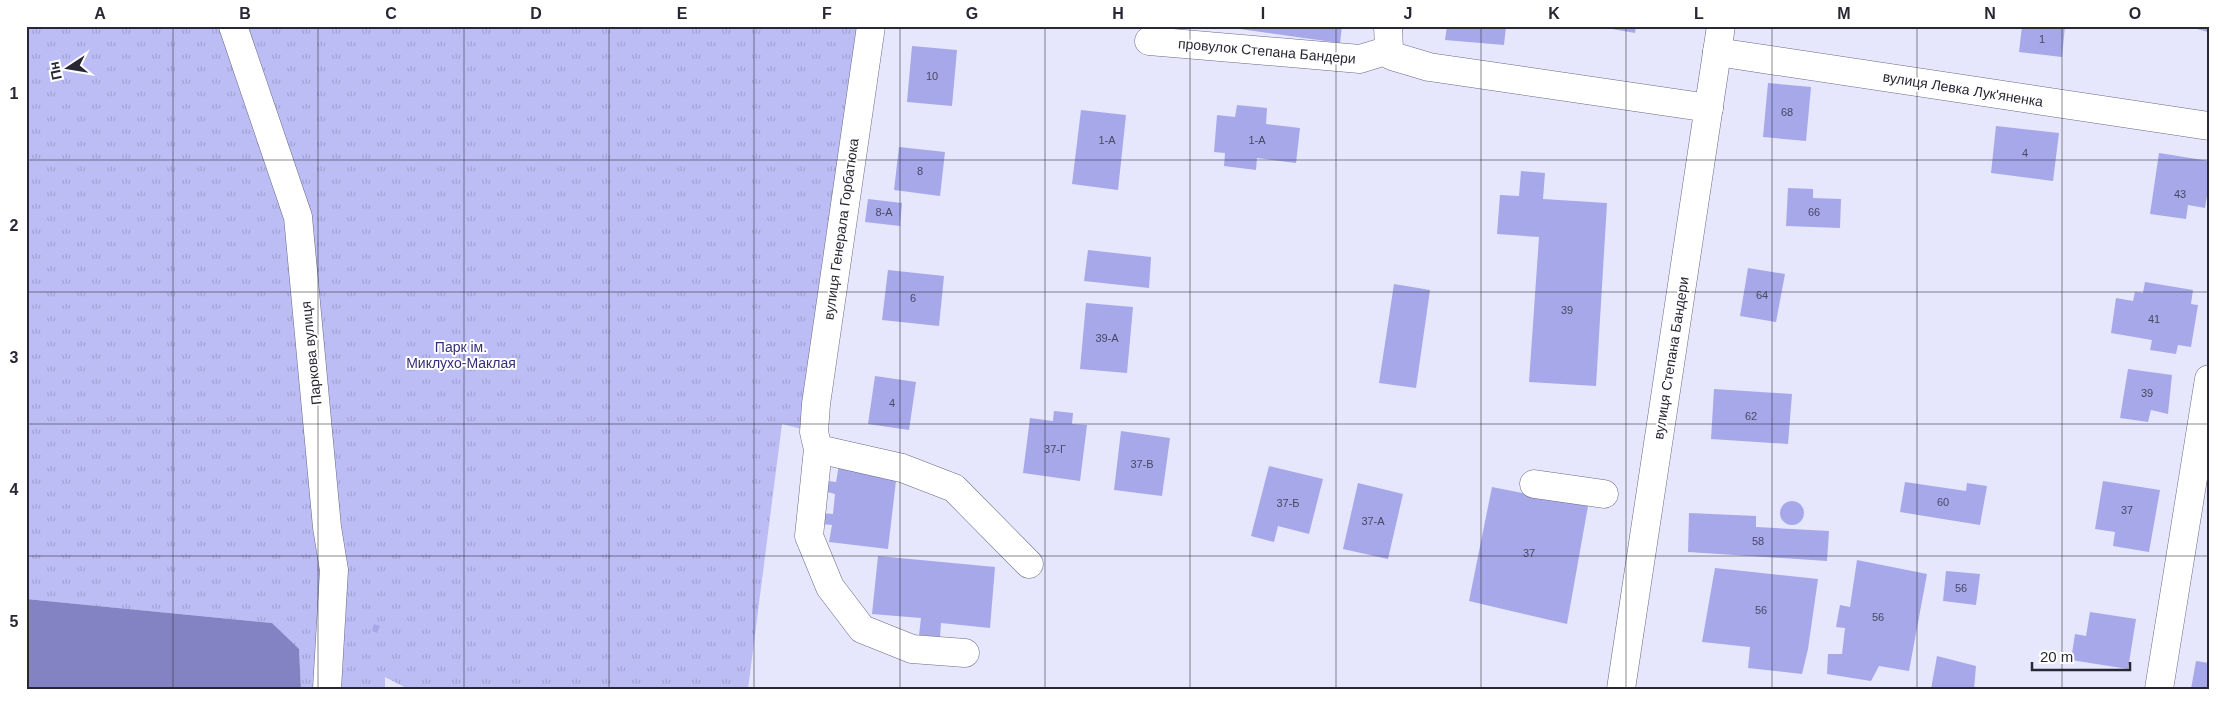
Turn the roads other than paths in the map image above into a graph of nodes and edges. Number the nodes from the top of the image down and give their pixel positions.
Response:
1 (233, 26) edge
2 (871, 26) edge
3 (1389, 38) edge
4 (1719, 39) edge
5 (1149, 41) dead end
6 (1709, 108) junction
7 (2209, 126) edge
8 (2209, 379) edge
9 (816, 440) junction
10 (1534, 484) dead end
11 (1604, 494) dead end
12 (1029, 564) dead end
13 (965, 653) dead end
14 (327, 689) edge
15 (1621, 689) edge
16 (2159, 689) edge

1 - 14 street, Паркова вулиця
2 - 9 street, вулиця Генерала Горбатюка
3 - 5 street, провулок Степана Бандери
3 - 6 street
4 - 6 street, вулиця Степана Бандери
4 - 7 street, вулиця Левка Лук'яненка
6 - 15 street, вулиця Степана Бандери
8 - 16 street
9 - 12 street
9 - 13 street, вулиця Генерала Горбатюка
10 - 11 street

